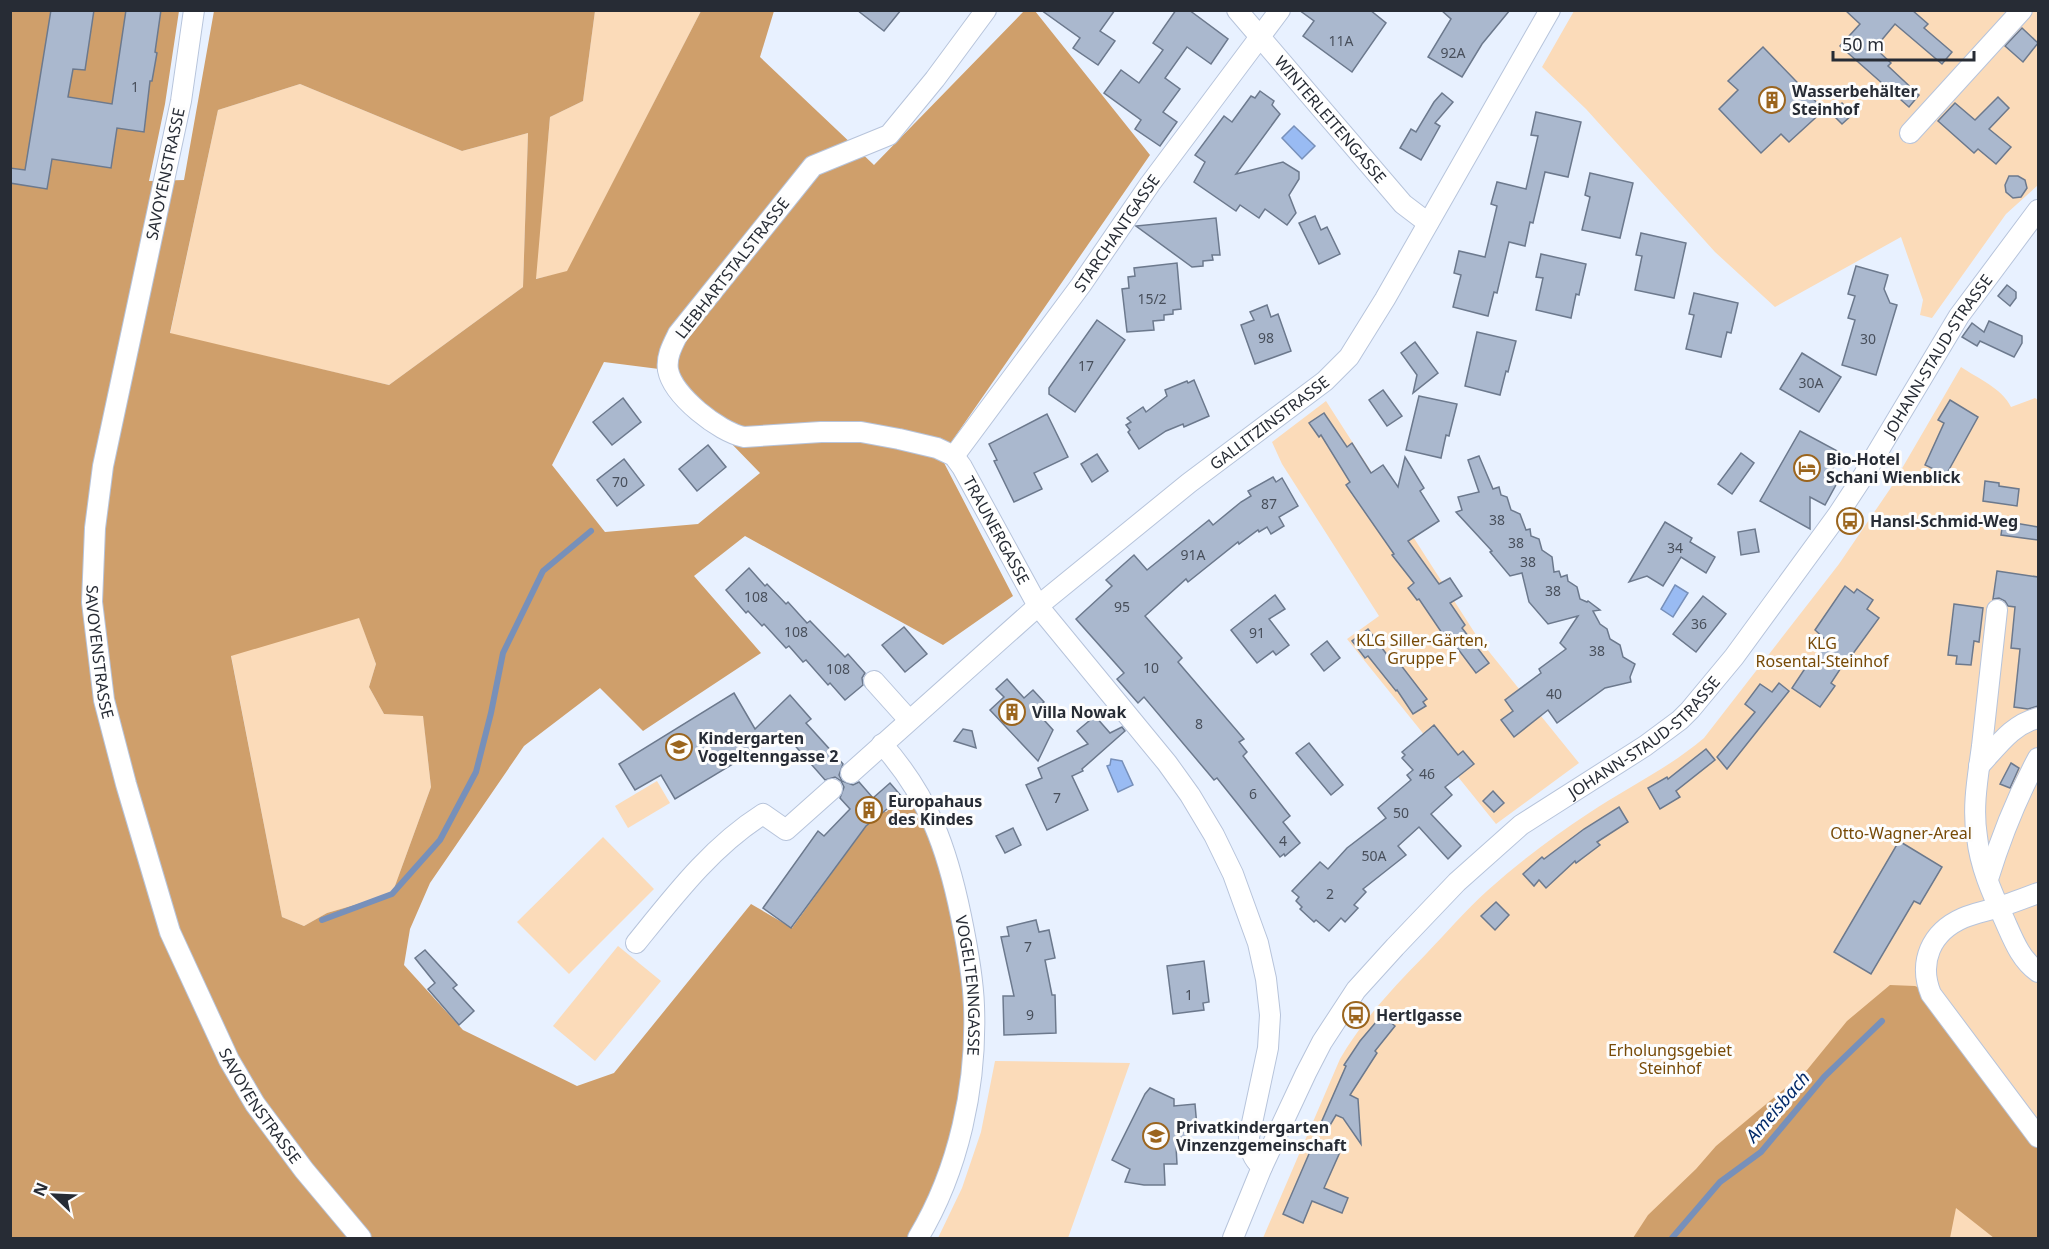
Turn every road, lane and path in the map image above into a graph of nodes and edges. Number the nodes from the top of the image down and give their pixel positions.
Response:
1 (194, 10) edge
2 (986, 10) edge
3 (1237, 10) edge
4 (1280, 10) edge
5 (1550, 10) edge
6 (2022, 10) edge
7 (1260, 38) junction
8 (1910, 133) dead end
9 (2038, 210) edge
10 (1428, 223) junction
11 (954, 456) junction
12 (1038, 606) junction
13 (1997, 610) dead end
14 (874, 681) dead end
15 (2038, 718) edge
16 (909, 720) junction
17 (882, 744) junction
18 (2038, 758) edge
19 (1979, 765) junction
20 (851, 773) dead end
21 (832, 789) dead end
22 (1988, 879) junction
23 (2038, 893) edge
24 (1999, 907) junction
25 (636, 943) dead end
26 (2038, 972) edge
27 (2038, 1137) edge
28 (1262, 1167) junction
29 (362, 1239) edge
30 (918, 1239) edge
31 (1233, 1239) edge

1 - 29 street, SAVOYENSTRASSE
2 - 11 street, LIEBHARTSTALSTRASSE
3 - 7 street, WINTERLEITENGASSE
4 - 7 street, STARCHANTGASSE
5 - 10 street, GALLITZINSTRASSE
6 - 8 street
7 - 10 street, WINTERLEITENGASSE
7 - 11 street, STARCHANTGASSE
9 - 28 street, JOHANN-STAUD-STRASSE
10 - 12 street, GALLITZINSTRASSE
11 - 12 street, TRAUNERGASSE
12 - 16 street, GALLITZINSTRASSE
12 - 28 street
13 - 19 street
14 - 16 street
15 - 19 street
16 - 17 street, GALLITZINSTRASSE
17 - 20 street, GALLITZINSTRASSE
17 - 30 street, VOGELTENNGASSE
18 - 22 street
19 - 22 street
21 - 25 street
22 - 24 street
23 - 24 street
24 - 26 street
24 - 27 street
28 - 31 street, JOHANN-STAUD-STRASSE

